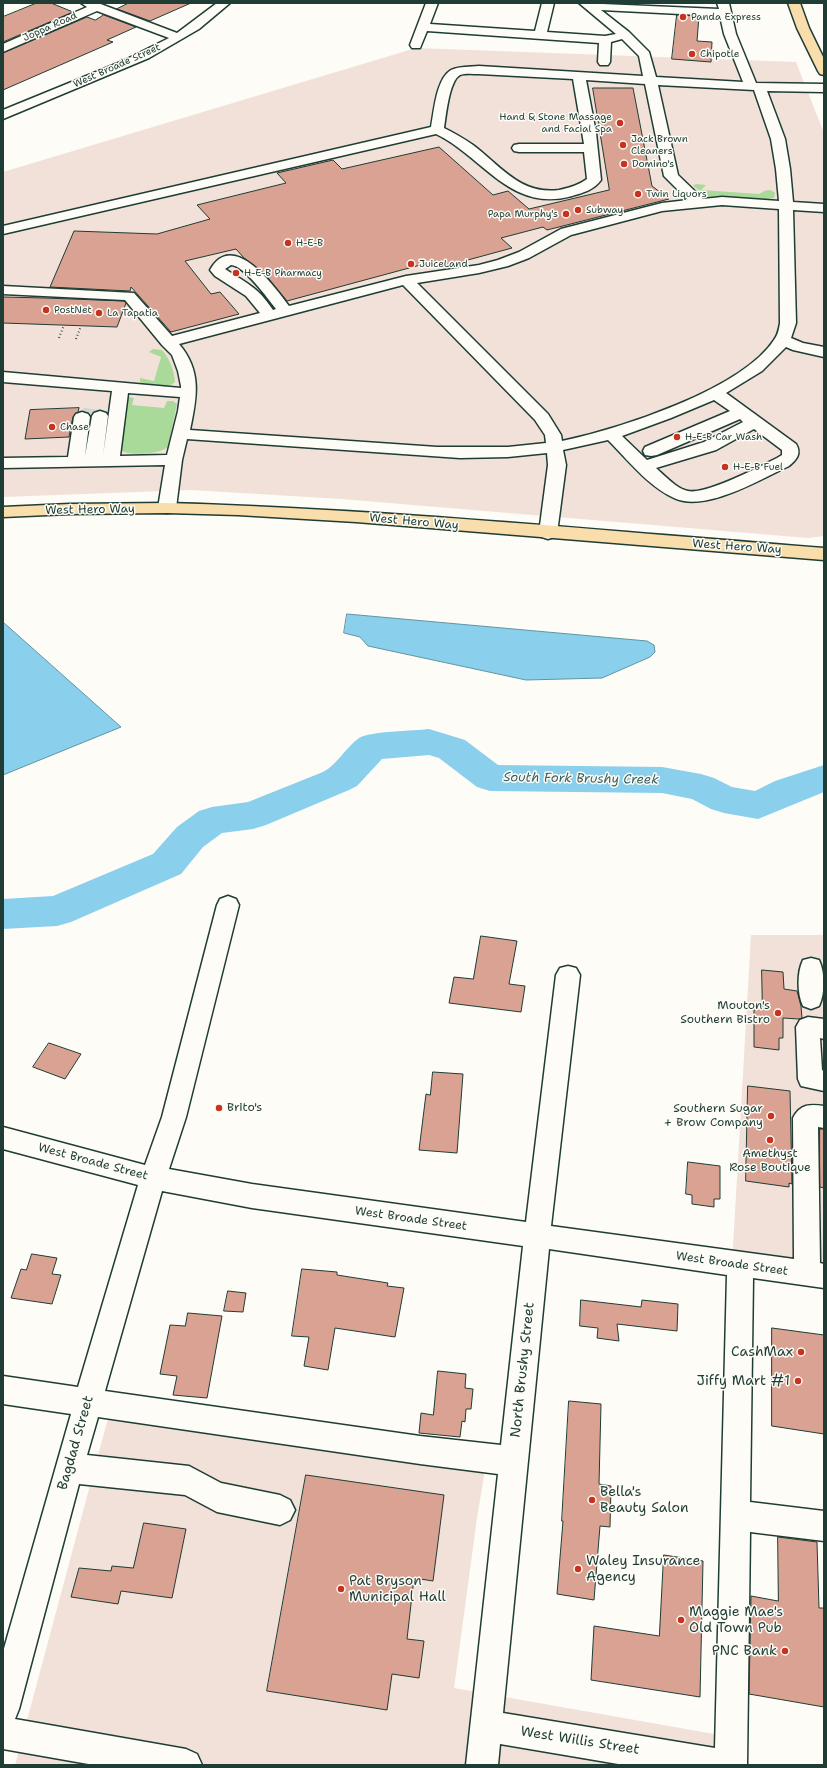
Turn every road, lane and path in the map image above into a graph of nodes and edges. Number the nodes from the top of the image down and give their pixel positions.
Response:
1 (224, 3) edge
2 (432, 3) edge
3 (548, 3) edge
4 (717, 3) edge
5 (794, 3) edge
6 (91, 5) edge
7 (587, 5) edge
8 (724, 6) edge
9 (617, 8) junction
10 (625, 21) dead end
11 (713, 26) dead end
12 (423, 27) junction
13 (729, 27) junction
14 (540, 34) junction
15 (626, 35) junction
16 (178, 37) junction
17 (605, 40) junction
18 (416, 45) dead end
19 (3, 48) edge
20 (604, 62) dead end
21 (824, 71) edge
22 (502, 72) junction
23 (579, 76) junction
24 (650, 80) junction
25 (478, 84) dead end
26 (755, 87) junction
27 (824, 88) edge
28 (3, 115) edge
29 (437, 130) junction
30 (519, 148) dead end
31 (590, 148) junction
32 (699, 203) junction
33 (786, 204) junction
34 (824, 208) edge
35 (3, 230) edge
36 (406, 280) junction
37 (3, 290) edge
38 (285, 311) junction
39 (269, 315) junction
40 (64, 325) dead end
41 (81, 326) dead end
42 (59, 338) dead end
43 (76, 339) dead end
44 (783, 340) junction
45 (167, 342) junction
46 (824, 352) edge
47 (3, 377) edge
48 (188, 393) junction
49 (715, 393) junction
50 (98, 402) junction
51 (749, 417) junction
52 (181, 434) junction
53 (611, 434) junction
54 (555, 447) junction
55 (174, 460) junction
56 (93, 461) junction
57 (641, 462) junction
58 (3, 463) edge
59 (167, 508) junction
60 (3, 512) edge
61 (548, 533) junction
62 (824, 554) edge
63 (228, 905) dead end
64 (568, 975) dead end
65 (824, 1029) edge
66 (824, 1081) edge
67 (824, 1117) edge
68 (3, 1138) edge
69 (153, 1178) junction
70 (815, 1214) edge
71 (537, 1237) junction
72 (740, 1265) junction
73 (815, 1275) edge
74 (3, 1390) edge
75 (88, 1401) junction
76 (514, 1461) junction
77 (69, 1468) junction
78 (280, 1510) dead end
79 (735, 1515) junction
80 (824, 1526) edge
81 (12, 1648) edge
82 (3, 1709) edge
83 (486, 1726) junction
84 (3, 1733) edge
85 (186, 1765) edge
86 (482, 1765) edge
87 (721, 1765) edge
88 (730, 1765) edge

1 - 16 street, West Broade Street
2 - 12 street
3 - 14 street
4 - 8 street
5 - 21 main road
6 - 16 street
6 - 19 street, Joppa Road
7 - 9 street
7 - 15 street
8 - 9 street
8 - 13 street
9 - 10 street
11 - 13 street
12 - 14 street
12 - 18 street
13 - 26 street
14 - 17 street
15 - 17 street
15 - 24 street
16 - 28 street, West Broade Street
17 - 20 street
22 - 23 street
22 - 25 street
22 - 29 street
23 - 24 street
23 - 31 street
24 - 26 street
24 - 32 street
26 - 27 street
26 - 33 street
29 - 31 street
29 - 35 street
30 - 31 street
32 - 33 street
32 - 36 street
33 - 34 street
33 - 44 street
36 - 38 street
36 - 54 street
37 - 45 street
38 - 39 street
38 - 39 street
39 - 45 street
40 - 42 path
41 - 43 path
44 - 46 street
44 - 49 street
45 - 48 street
47 - 50 street
48 - 50 street
48 - 52 street
49 - 51 street
49 - 53 street
50 - 56 street
50 - 56 street
50 - 56 street
51 - 57 street
51 - 57 street
52 - 54 street
52 - 55 street
53 - 54 street
53 - 57 street
54 - 61 street
55 - 56 street
55 - 59 street
56 - 58 street
59 - 60 main road, West Hero Way
59 - 61 main road, West Hero Way
61 - 62 main road, West Hero Way
63 - 69 street, Bagdad Street
64 - 71 street, North Brushy Street
65 - 66 street
67 - 70 street
68 - 69 street, West Broade Street
69 - 71 street, West Broade Street
69 - 75 street, Bagdad Street
70 - 73 street
71 - 72 street, West Broade Street
71 - 76 street, North Brushy Street
72 - 73 street, West Broade Street
72 - 79 street
74 - 75 street
75 - 76 street
75 - 77 street, Bagdad Street
76 - 83 street, North Brushy Street
77 - 78 street
77 - 81 street, Bagdad Street
79 - 80 street
79 - 88 street
81 - 82 street, Bagdad Street
83 - 86 street, North Brushy Street
83 - 87 street, West Willis Street
84 - 85 street

